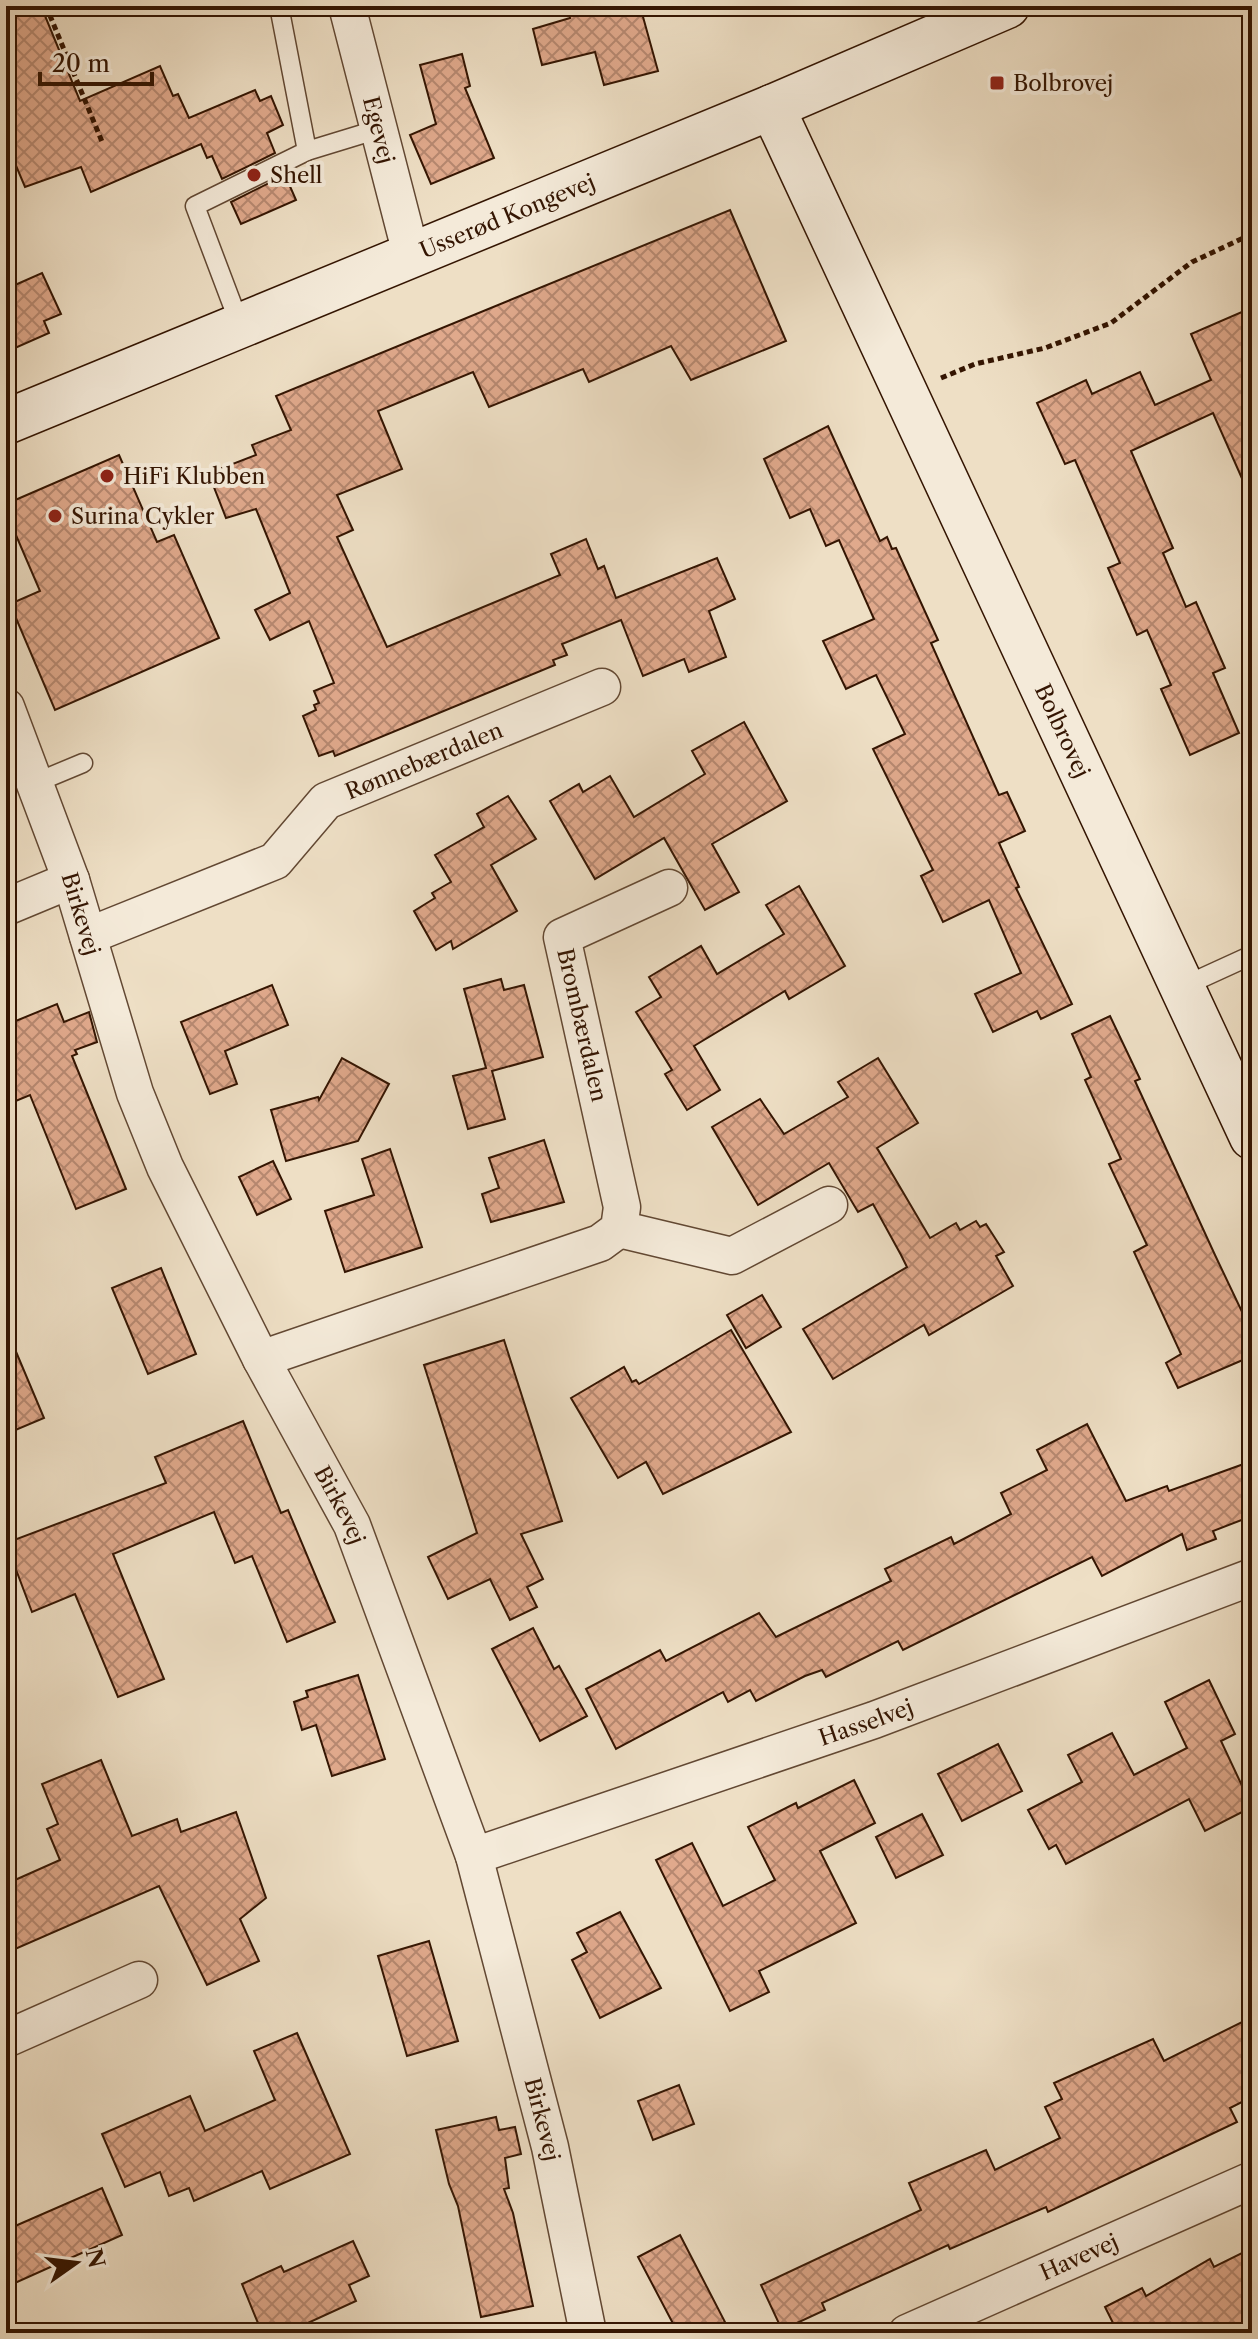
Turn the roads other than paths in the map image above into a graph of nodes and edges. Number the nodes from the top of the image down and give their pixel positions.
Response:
1 (279, 6) edge
2 (347, 6) edge
3 (1007, 6) edge
4 (772, 107) junction
5 (379, 129) junction
6 (307, 151) junction
7 (411, 254) junction
8 (241, 326) junction
9 (6, 422) edge
10 (602, 687) dead end
11 (6, 707) edge
12 (83, 763) dead end
13 (35, 783) junction
14 (71, 880) junction
15 (669, 888) dead end
16 (6, 907) edge
17 (88, 936) junction
18 (1252, 955) edge
19 (1182, 987) junction
20 (1252, 1137) edge
21 (829, 1205) dead end
22 (619, 1229) junction
23 (261, 1359) junction
24 (1252, 1577) edge
25 (474, 1856) junction
26 (139, 1980) dead end
27 (6, 2039) edge
28 (1252, 2180) edge
29 (588, 2333) edge
30 (907, 2333) edge

1 - 6 lane
2 - 5 street, Egevej
3 - 4 street, Usserød Kongevej
4 - 7 street, Usserød Kongevej
4 - 19 street, Bolbrovej
5 - 6 lane
5 - 7 street, Egevej
6 - 8 lane
7 - 8 street, Usserød Kongevej
8 - 9 street, Usserød Kongevej
10 - 17 street, Rønnebærdalen
11 - 13 street, Birkevej
12 - 13 lane
13 - 14 street, Birkevej
14 - 16 street
14 - 17 street, Birkevej
15 - 22 street, Brombærdalen
17 - 23 street, Birkevej
18 - 19 lane
19 - 20 street, Bolbrovej
21 - 22 street
22 - 23 street
23 - 25 street, Birkevej
24 - 25 street, Hasselvej
25 - 29 street, Birkevej
26 - 27 street
28 - 30 street, Havevej

